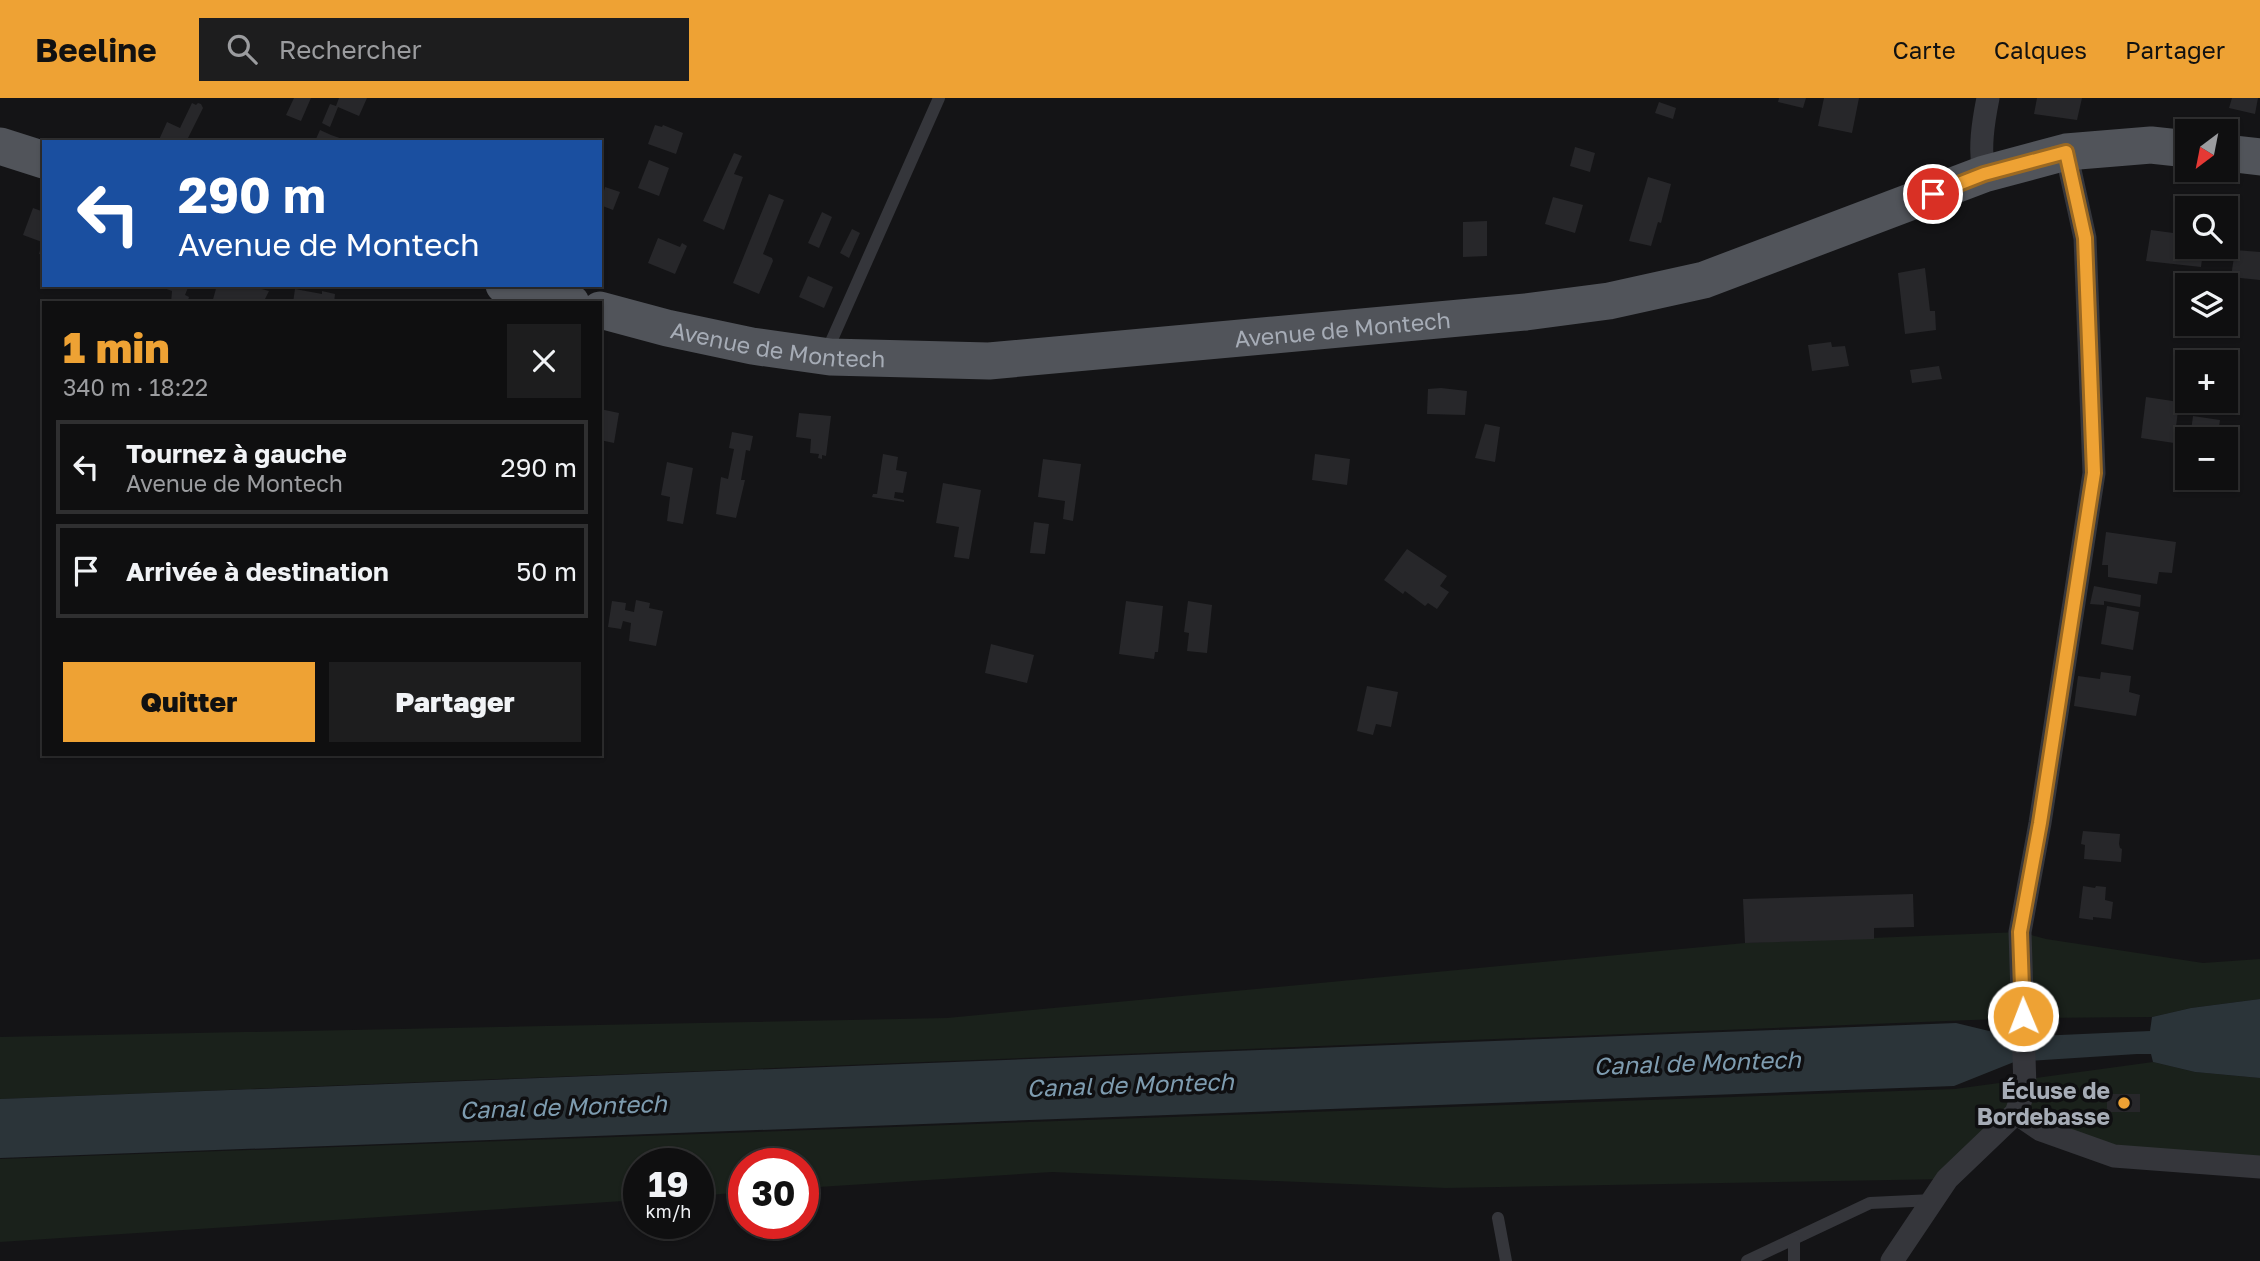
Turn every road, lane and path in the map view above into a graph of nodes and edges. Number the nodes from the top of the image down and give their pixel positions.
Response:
1 (939, 98) edge
2 (1988, 98) edge
3 (0, 146) edge
4 (2175, 148) edge
5 (2066, 152) junction
6 (2238, 154) edge
7 (2260, 157) edge
8 (42, 159) edge
9 (1984, 174) junction
10 (511, 287) edge
11 (564, 301) edge
12 (602, 311) edge
13 (830, 357) junction
14 (2016, 1113) junction
15 (2260, 1167) edge
16 (1934, 1200) junction
17 (1498, 1218) dead end
18 (1794, 1240) junction
19 (1506, 1261) edge
20 (1747, 1261) edge
21 (1794, 1261) edge
22 (1892, 1261) edge

1 - 13 lane
2 - 9 street
3 - 8 main road
4 - 5 main road, Avenue de Montech
5 - 9 main road, Avenue de Montech
5 - 14 street
6 - 7 main road
9 - 13 main road, Avenue de Montech
10 - 11 main road
12 - 13 main road, Avenue de Montech
14 - 15 street
14 - 16 street
16 - 18 lane
16 - 22 street
17 - 19 lane
18 - 20 lane
18 - 21 lane

